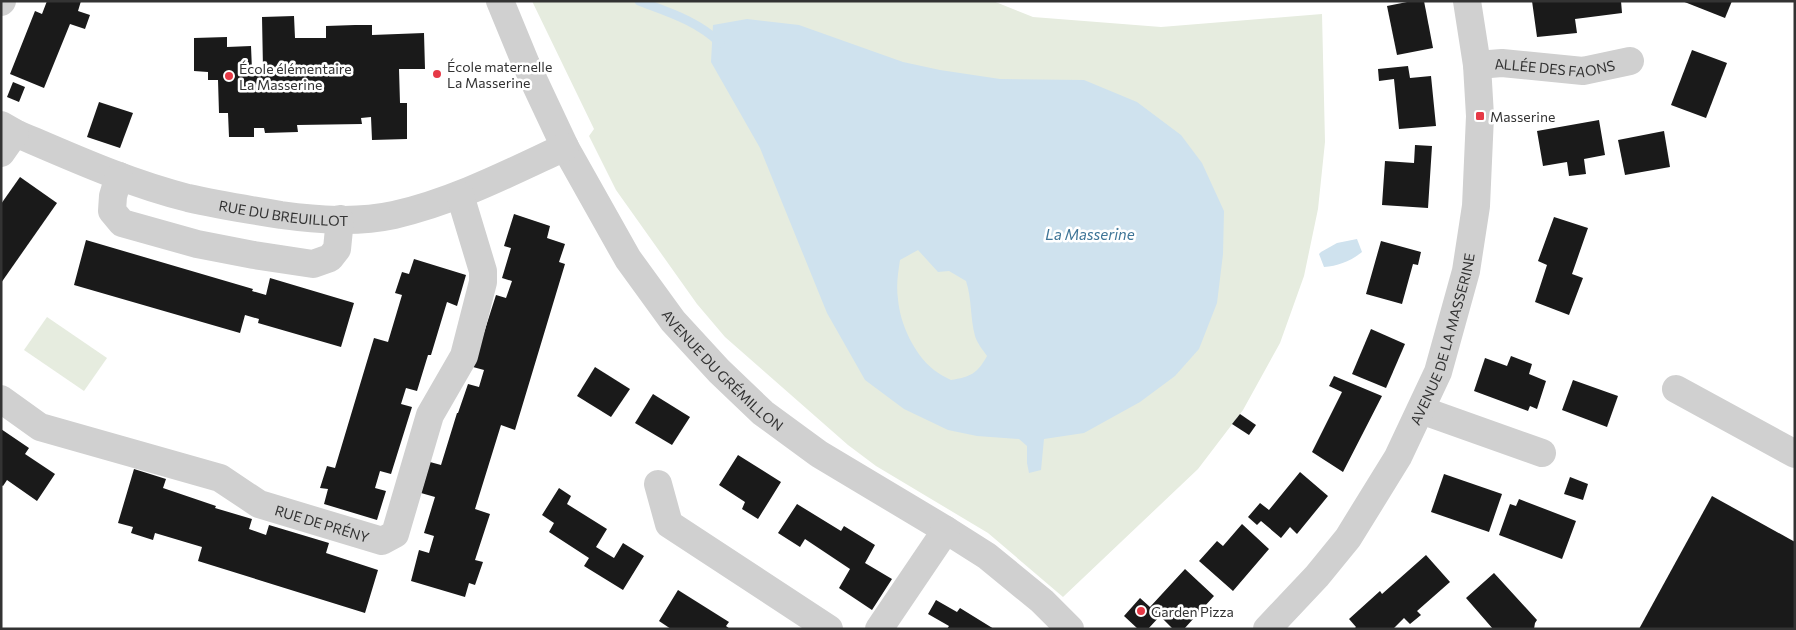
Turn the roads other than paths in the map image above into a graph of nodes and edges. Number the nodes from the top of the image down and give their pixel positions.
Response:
1 (500, 1) edge
2 (1467, 1) edge
3 (1630, 61) dead end
4 (1477, 65) junction
5 (6, 137) edge
6 (566, 147) junction
7 (119, 176) junction
8 (460, 195) junction
9 (340, 219) junction
10 (1676, 389) dead end
11 (1, 399) edge
12 (1421, 410) junction
13 (1542, 453) dead end
14 (1795, 454) edge
15 (658, 484) dead end
16 (946, 530) junction
17 (829, 629) edge
18 (879, 629) edge
19 (1070, 629) edge
20 (1267, 629) edge

1 - 6 street, AVENUE DU GRÉMILLON
2 - 4 street, AVENUE DE LA MASSERINE
3 - 4 street, ALLÉE DES FAONS
4 - 12 street, AVENUE DE LA MASSERINE
5 - 7 street, RUE DU BREUILLOT
6 - 8 street, RUE DU BREUILLOT
6 - 16 street, AVENUE DU GRÉMILLON
7 - 9 street, RUE DU BREUILLOT
7 - 9 street
8 - 9 street, RUE DU BREUILLOT
8 - 11 street, RUE DE PRÉNY
10 - 14 street
12 - 13 street
12 - 20 street, AVENUE DE LA MASSERINE
15 - 17 street
16 - 18 street
16 - 19 street, AVENUE DU GRÉMILLON

